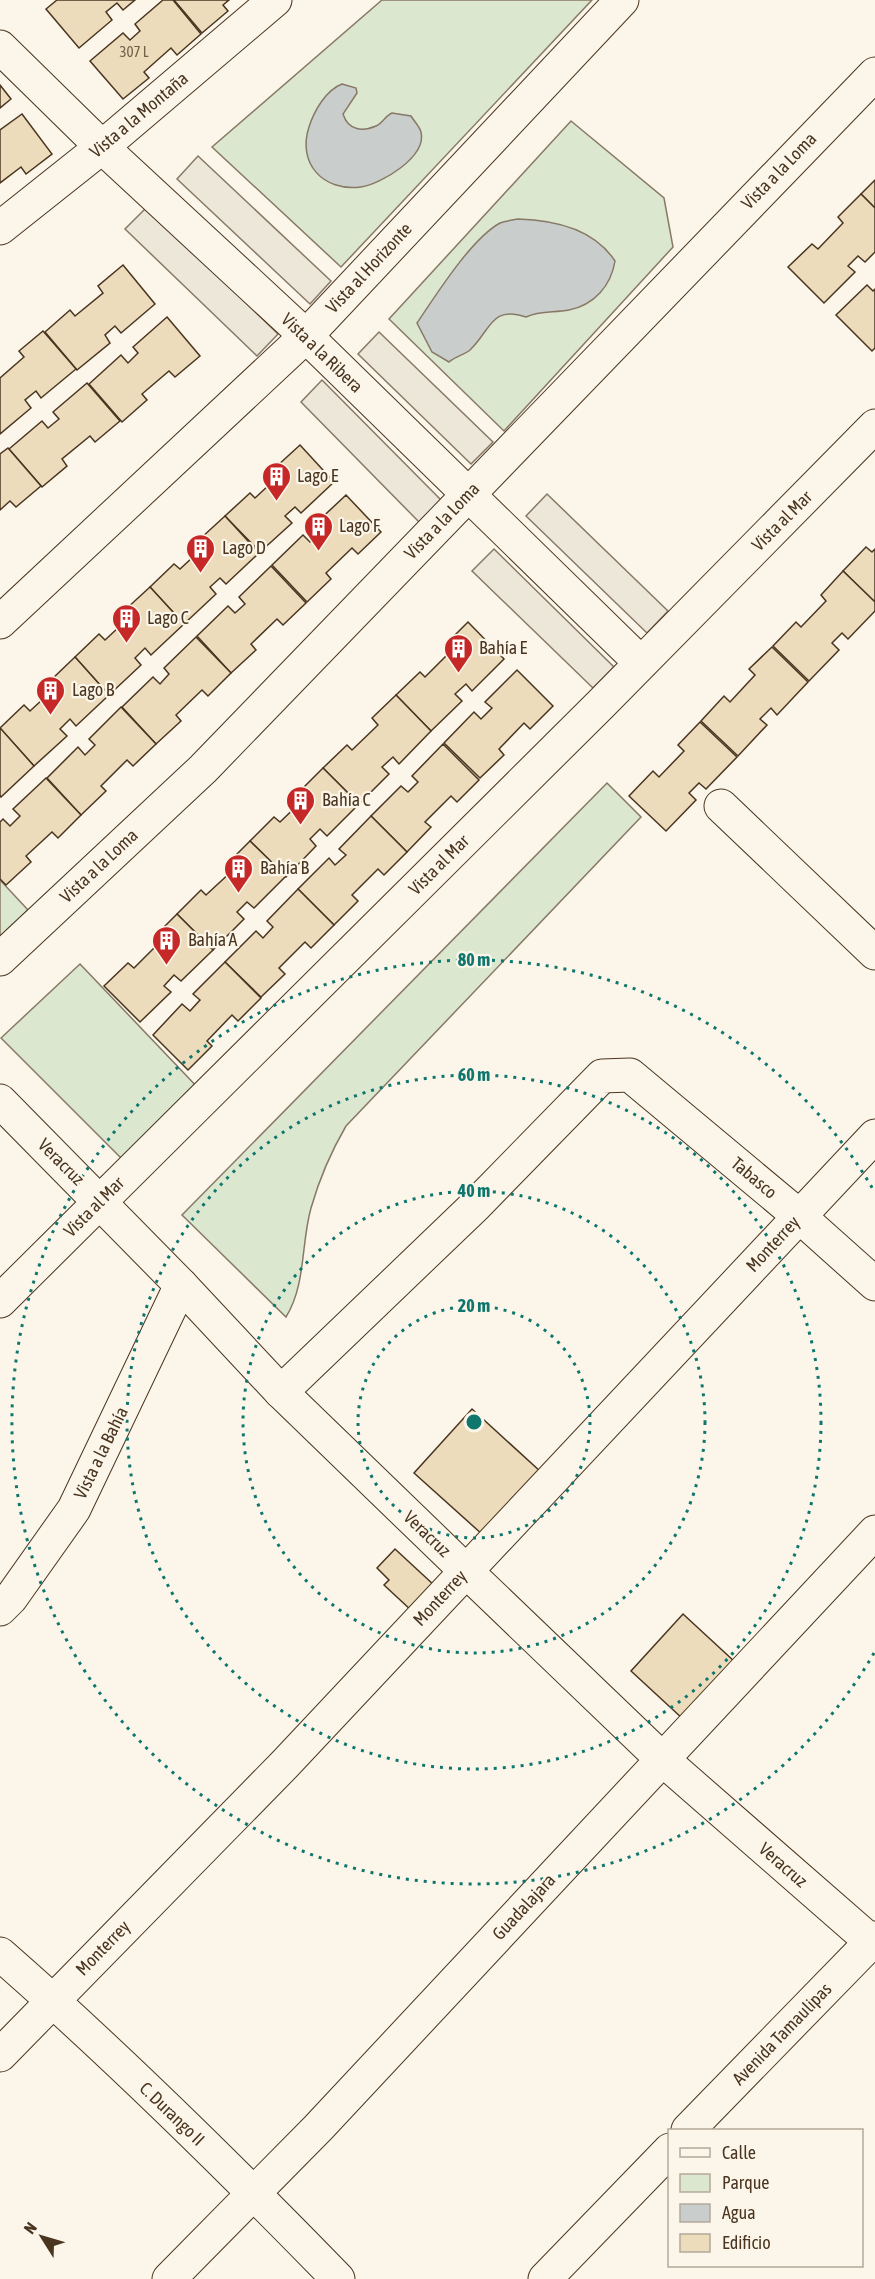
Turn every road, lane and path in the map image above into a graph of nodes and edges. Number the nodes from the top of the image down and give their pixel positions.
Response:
1 (275, 0) edge
2 (621, 0) edge
3 (0, 47) edge
4 (875, 74) edge
5 (102, 147) junction
6 (0, 228) edge
7 (306, 336) junction
8 (875, 426) edge
9 (467, 495) junction
10 (0, 622) edge
11 (641, 663) junction
12 (721, 806) dead end
13 (875, 952) edge
14 (0, 959) edge
15 (0, 1101) edge
16 (875, 1136) edge
17 (100, 1202) junction
18 (800, 1216) junction
19 (875, 1284) edge
20 (181, 1285) junction
21 (0, 1301) edge
22 (281, 1392) junction
23 (875, 1532) edge
24 (466, 1571) junction
25 (0, 1609) edge
26 (662, 1759) junction
27 (874, 1942) edge
28 (0, 1954) edge
29 (53, 2000) junction
30 (0, 2055) edge
31 (689, 2129) edge
32 (668, 2151) edge
33 (254, 2192) junction
34 (169, 2279) edge
35 (338, 2279) edge
36 (544, 2279) edge

1 - 5 street, Vista a la Montaña
2 - 7 street, Vista al Horizonte
3 - 5 street, Vista a la Ribera
4 - 9 street, Vista a la Loma
5 - 6 street, Vista a la Montaña
5 - 7 street, Vista a la Ribera
7 - 9 street, Vista a la Ribera
7 - 10 street, Vista al Horizonte
8 - 11 street, Vista al Mar
9 - 11 street, Vista a la Ribera
9 - 14 street, Vista a la Loma
11 - 17 street, Vista al Mar
12 - 13 street
15 - 17 street, Veracruz
16 - 18 street, Monterrey
17 - 20 street, Veracruz
17 - 21 street, Vista al Mar
18 - 19 street, Tabasco
18 - 22 street, Tabasco
18 - 24 street, Monterrey
20 - 22 street, Veracruz
20 - 25 street, Vista a la Bahía
22 - 24 street, Veracruz
23 - 26 street, Guadalajara
24 - 26 street, Veracruz
24 - 29 street, Monterrey
26 - 27 street, Veracruz
26 - 33 street, Guadalajara
27 - 31 street, Avenida Tamaulipas
28 - 29 street, C. Durango II
29 - 30 street, Monterrey
29 - 33 street, C. Durango II
32 - 36 street
33 - 34 street, Guadalajara
33 - 35 street, C. Durango II

